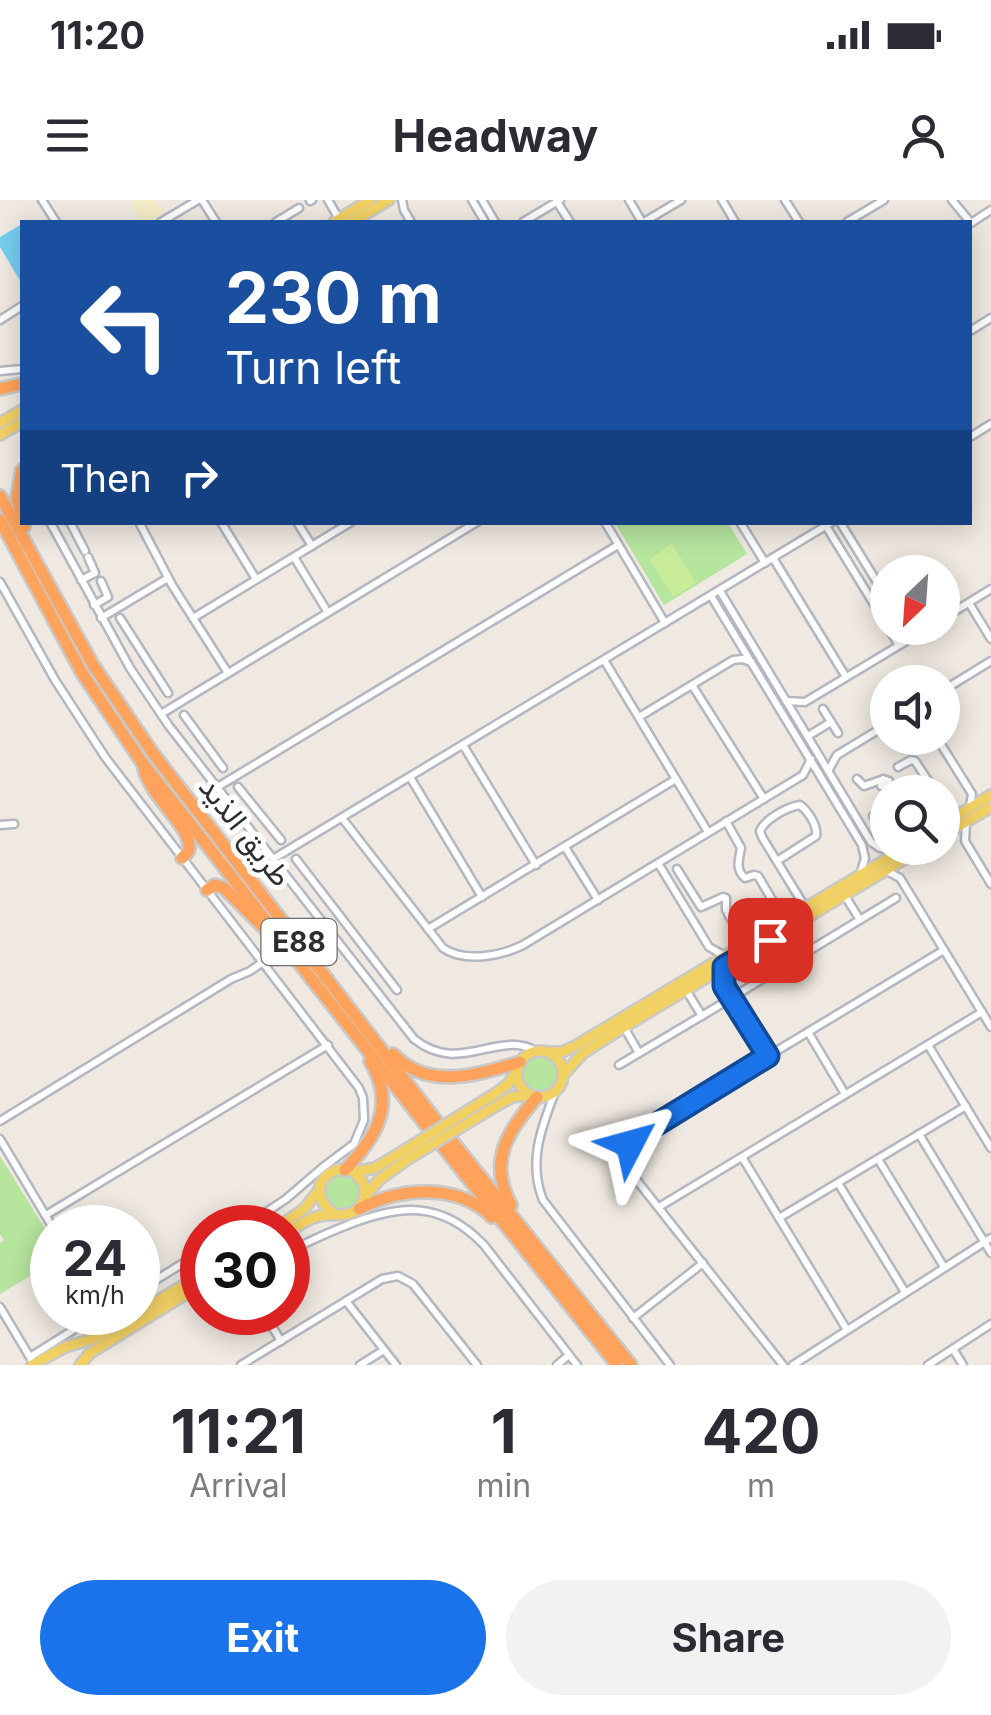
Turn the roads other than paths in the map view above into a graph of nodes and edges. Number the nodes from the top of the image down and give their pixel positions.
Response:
1 (200, 200) edge
2 (370, 200) edge
3 (402, 200) edge
4 (681, 200) edge
5 (860, 200) edge
6 (884, 200) edge
7 (952, 200) edge
8 (388, 201) edge
9 (559, 201) edge
10 (300, 208) dead end
11 (404, 210) junction
12 (866, 211) junction
13 (165, 220) edge
14 (279, 220) edge
15 (339, 220) edge
16 (356, 220) edge
17 (410, 220) edge
18 (526, 220) edge
19 (646, 220) edge
20 (850, 220) edge
21 (968, 220) edge
22 (20, 478) edge
23 (0, 496) edge
24 (20, 515) edge
25 (0, 520) edge
26 (24, 525) edge
27 (51, 525) edge
28 (72, 525) edge
29 (141, 525) edge
30 (223, 525) edge
31 (299, 525) edge
32 (346, 525) edge
33 (471, 525) edge
34 (607, 525) edge
35 (742, 525) edge
36 (827, 525) edge
37 (829, 525) edge
38 (842, 525) edge
39 (75, 531) junction
40 (0, 535) edge
41 (58, 539) junction
42 (618, 545) junction
43 (312, 546) junction
44 (855, 546) junction
45 (843, 554) junction
46 (294, 557) junction
47 (773, 558) junction
48 (765, 563) junction
49 (870, 571) edge
50 (37, 577) junction
51 (168, 578) junction
52 (80, 580) junction
53 (256, 580) junction
54 (101, 581) dead end
55 (0, 582) edge
56 (991, 589) edge
57 (720, 591) junction
58 (870, 593) edge
59 (712, 596) junction
60 (969, 602) junction
61 (94, 605) junction
62 (960, 608) edge
63 (328, 612) junction
64 (101, 618) junction
65 (120, 618) dead end
66 (193, 618) junction
67 (666, 623) junction
68 (991, 639) edge
69 (740, 644) junction
70 (899, 645) edge
71 (146, 658) junction
72 (604, 660) junction
73 (733, 660) junction
74 (991, 661) edge
75 (752, 662) junction
76 (130, 668) junction
77 (228, 673) junction
78 (846, 677) junction
79 (960, 679) edge
80 (692, 685) junction
81 (168, 693) dead end
82 (786, 701) junction
83 (806, 702) junction
84 (822, 709) dead end
85 (161, 714) junction
86 (184, 715) dead end
87 (638, 717) junction
88 (798, 720) junction
89 (831, 722) junction
90 (838, 733) dead end
91 (870, 735) edge
92 (808, 736) junction
93 (204, 743) junction
94 (464, 744) junction
95 (190, 754) junction
96 (837, 755) junction
97 (948, 755) edge
98 (814, 756) junction
99 (141, 760) junction
100 (898, 767) dead end
101 (223, 768) dead end
102 (828, 771) junction
103 (803, 775) junction
104 (924, 775) edge
105 (410, 777) junction
106 (676, 779) junction
107 (857, 779) dead end
108 (823, 780) junction
109 (870, 786) edge
110 (216, 788) junction
111 (238, 788) dead end
112 (972, 794) junction
113 (764, 799) junction
114 (989, 800) edge
115 (970, 808) junction
116 (260, 814) junction
117 (960, 817) edge
118 (342, 818) junction
119 (726, 821) junction
120 (967, 821) junction
121 (0, 824) edge
122 (14, 824) dead end
123 (960, 824) edge
124 (246, 825) junction
125 (708, 832) junction
126 (960, 839) edge
127 (281, 840) dead end
128 (870, 840) edge
129 (965, 841) junction
130 (565, 847) junction
131 (865, 852) junction
132 (870, 853) edge
133 (182, 858) junction
134 (296, 859) dead end
135 (273, 860) junction
136 (777, 861) junction
137 (658, 863) junction
138 (536, 864) junction
139 (878, 865) edge
140 (890, 865) edge
141 (901, 865) edge
142 (678, 869) dead end
143 (885, 870) junction
144 (860, 874) junction
145 (900, 878) junction
146 (312, 879) junction
147 (991, 884) edge
148 (207, 890) junction
149 (297, 890) junction
150 (844, 894) junction
151 (482, 897) junction
152 (896, 898) dead end
153 (598, 900) junction
154 (806, 907) junction
155 (341, 918) junction
156 (784, 920) junction
157 (860, 920) junction
158 (327, 929) junction
159 (428, 929) junction
160 (770, 940) junction
161 (745, 943) junction
162 (285, 944) junction
163 (709, 948) junction
164 (944, 950) junction
165 (300, 953) junction
166 (724, 961) junction
167 (263, 962) junction
168 (378, 964) junction
169 (786, 965) junction
170 (708, 966) junction
171 (364, 974) junction
172 (705, 979) junction
173 (724, 986) junction
174 (397, 990) dead end
175 (686, 990) junction
176 (741, 992) dead end
177 (720, 1006) dead end
178 (982, 1012) junction
179 (702, 1016) junction
180 (624, 1027) junction
181 (991, 1028) edge
182 (808, 1032) junction
183 (328, 1045) junction
184 (928, 1045) junction
185 (507, 1046) junction
186 (536, 1051) junction
187 (549, 1052) junction
188 (640, 1053) junction
189 (768, 1056) junction
190 (519, 1064) junction
191 (619, 1065) dead end
192 (563, 1075) junction
193 (555, 1092) junction
194 (845, 1094) junction
195 (535, 1097) junction
196 (499, 1098) junction
197 (966, 1106) junction
198 (546, 1112) junction
199 (0, 1121) edge
200 (919, 1134) junction
201 (0, 1139) edge
202 (991, 1147) edge
203 (407, 1155) junction
204 (742, 1157) junction
205 (878, 1159) junction
206 (349, 1171) junction
207 (838, 1183) junction
208 (320, 1188) junction
209 (362, 1203) junction
210 (40, 1205) edge
211 (63, 1205) edge
212 (278, 1205) edge
213 (307, 1205) edge
214 (659, 1208) junction
215 (333, 1213) junction
216 (779, 1218) junction
217 (310, 1220) edge
218 (532, 1238) junction
219 (988, 1240) edge
220 (310, 1242) edge
221 (991, 1252) edge
222 (533, 1260) junction
223 (703, 1263) junction
224 (944, 1267) junction
225 (180, 1286) edge
226 (905, 1292) junction
227 (180, 1300) edge
228 (346, 1301) junction
229 (0, 1307) edge
230 (634, 1318) junction
231 (991, 1324) edge
232 (847, 1330) junction
233 (70, 1335) edge
234 (277, 1335) edge
235 (90, 1340) junction
236 (280, 1340) junction
237 (953, 1349) junction
238 (384, 1350) junction
239 (90, 1353) junction
240 (570, 1355) junction
241 (32, 1362) edge
242 (80, 1365) edge
243 (240, 1365) edge
244 (360, 1365) edge
245 (396, 1365) edge
246 (477, 1365) edge
247 (557, 1365) edge
248 (577, 1365) edge
249 (617, 1365) edge
250 (630, 1365) edge
251 (670, 1365) edge
252 (782, 1365) edge
253 (793, 1365) edge
254 (928, 1365) edge
255 (963, 1365) edge

1 - 13 street
2 - 15 main road
3 - 11 street
4 - 19 street
5 - 12 street
6 - 12 street
7 - 21 street
8 - 11 street
8 - 16 main road
9 - 18 street
10 - 14 street
11 - 17 street
12 - 20 street
22 - 24 highway
23 - 50 highway, طريق الذيد / E88
25 - 50 highway, طريق الذيد / E88
26 - 50 highway
27 - 41 street
28 - 39 street
29 - 51 street
30 - 53 street
31 - 43 street
32 - 43 street
33 - 63 street
34 - 42 street
35 - 48 street
36 - 47 street
37 - 45 street
38 - 44 street
39 - 41 street
39 - 52 street
40 - 50 highway
41 - 52 street
42 - 67 street
42 - 110 street
43 - 46 street
44 - 45 street
44 - 49 street
45 - 58 street
46 - 53 street
46 - 63 street
47 - 48 street
47 - 78 street
48 - 57 street
50 - 99 highway, طريق الذيد / E88
50 - 165 highway, طريق الذيد / E88
51 - 64 street
51 - 66 street
52 - 61 street
53 - 66 street
54 - 61 street
55 - 133 street
56 - 60 street
57 - 59 street
57 - 82 street
59 - 67 street
59 - 69 street
60 - 62 street
60 - 68 street
61 - 64 street
63 - 77 street
64 - 76 street
65 - 71 street
66 - 77 street
67 - 72 street
69 - 73 street
69 - 75 street
70 - 78 street
71 - 76 street
71 - 81 street
72 - 87 street
72 - 94 street
73 - 75 street
73 - 80 street
74 - 79 street
75 - 98 street
76 - 85 street
77 - 85 street
78 - 83 street
80 - 87 street
80 - 113 street
82 - 83 street
82 - 88 street
83 - 88 street
84 - 89 street
85 - 95 street
86 - 93 street
87 - 106 street
88 - 92 street
89 - 90 street
89 - 92 street
91 - 96 street
92 - 98 street
93 - 95 street
93 - 101 street
94 - 105 street
94 - 138 street
95 - 110 street
96 - 98 street
96 - 102 street
97 - 112 street
98 - 102 street
98 - 103 street
98 - 108 street
99 - 133 highway
99 - 162 highway, طريق الذيد / E88
100 - 104 street
102 - 128 street
103 - 108 street
103 - 113 street
105 - 118 street
105 - 151 street
106 - 125 street
106 - 130 street
107 - 109 street
108 - 131 street
110 - 124 street
111 - 116 street
112 - 114 street
112 - 115 street
113 - 119 street
114 - 115 main road
114 - 120 main road
115 - 117 main road
116 - 124 street
116 - 127 street
118 - 135 street
118 - 159 street
119 - 125 street
119 - 156 street
120 - 123 main road
120 - 129 street
121 - 122 street
124 - 135 street
125 - 137 street
126 - 129 street
129 - 147 street
130 - 138 street
130 - 153 street
131 - 132 street
131 - 144 street
133 - 148 street
134 - 146 street
135 - 149 street
136 - 136 street
136 - 154 street
137 - 153 street
137 - 163 street
138 - 151 street
139 - 144 main road
140 - 143 main road
141 - 145 street
142 - 161 street
143 - 145 street
143 - 150 main road
144 - 154 main road
145 - 164 street
146 - 149 street
146 - 155 street
148 - 162 highway
148 - 167 street
149 - 158 street
150 - 157 street
150 - 160 main road
151 - 159 street
152 - 157 street
153 - 159 street
154 - 156 main road
155 - 158 street
155 - 168 street
156 - 161 main road
157 - 169 street
158 - 171 street
160 - 166 main road
160 - 169 street
161 - 166 main road
162 - 165 highway, طريق الذيد / E88
163 - 166 street
163 - 170 street
164 - 178 street
164 - 182 street
165 - 190 highway
165 - 206 highway
165 - 218 highway, طريق الذيد / E88
165 - 222 highway, طريق الذيد / E88
166 - 170 main road
166 - 172 main road
166 - 173 street
167 - 183 street
167 - 199 street
168 - 171 street
168 - 174 street
169 - 176 street
170 - 172 main road
170 - 187 main road
171 - 185 street
172 - 173 street
172 - 175 main road
173 - 189 street
175 - 179 street
175 - 180 main road
177 - 179 street
178 - 181 street
178 - 184 street
179 - 188 street
180 - 188 street
180 - 192 main road
182 - 189 street
182 - 194 street
183 - 211 street
183 - 212 street
184 - 194 street
184 - 197 street
185 - 186 street
185 - 190 street
186 - 187 main road
186 - 190 main road
187 - 192 main road
188 - 191 street
189 - 214 street
190 - 195 main road
190 - 196 main road
192 - 193 main road
193 - 195 main road
193 - 198 street
194 - 204 street
195 - 196 main road
195 - 198 street
195 - 218 highway
196 - 203 main road, bridge
197 - 200 street
197 - 202 street
198 - 230 street
200 - 205 street
200 - 219 street
201 - 210 street
203 - 206 main road
203 - 209 main road
204 - 214 street
204 - 216 street
205 - 207 street
205 - 224 street
206 - 208 main road
206 - 209 main road
207 - 216 street
207 - 226 street
208 - 213 main road
208 - 215 main road
209 - 215 main road
209 - 222 highway
214 - 223 street
215 - 217 main road
216 - 232 street
218 - 250 highway, طريق الذيد / E88
219 - 221 street
219 - 224 street
220 - 240 street
222 - 249 highway, طريق الذيد / E88
223 - 230 street
223 - 252 street
224 - 226 street
225 - 235 main road
226 - 232 street
227 - 239 main road
228 - 236 street
228 - 238 street
228 - 246 street
229 - 241 street
230 - 251 street
231 - 237 street
232 - 253 street
233 - 241 street
234 - 236 street
235 - 239 main road
235 - 241 main road
236 - 243 street
237 - 254 street
237 - 255 street
238 - 244 street
238 - 245 street
239 - 242 main road
240 - 247 street
240 - 248 street

